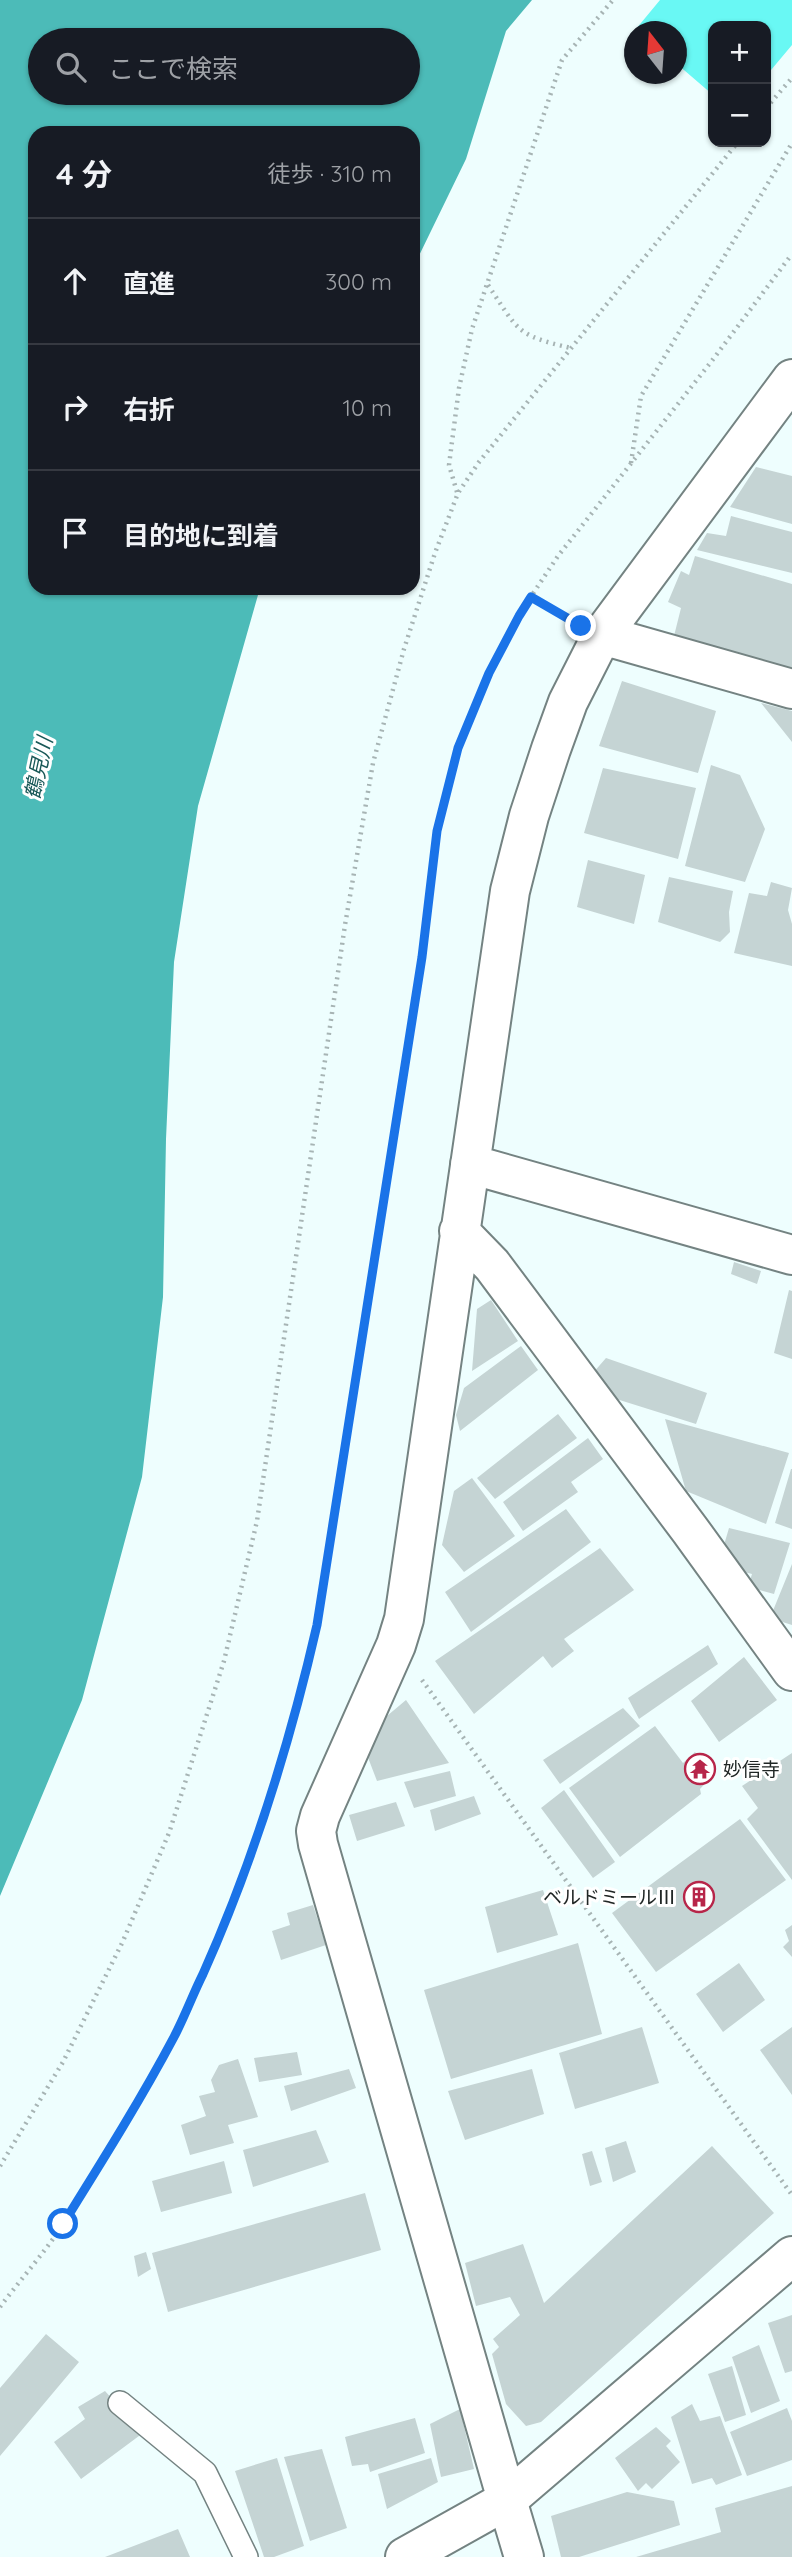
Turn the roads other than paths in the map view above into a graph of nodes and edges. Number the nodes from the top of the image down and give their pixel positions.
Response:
1 (792, 379) edge
2 (586, 627) junction
3 (792, 689) edge
4 (470, 1164) junction
5 (459, 1231) junction
6 (792, 1255) edge
7 (792, 1671) edge
8 (792, 2256) edge
9 (120, 2403) dead end
10 (507, 2500) junction
11 (246, 2557) edge
12 (405, 2557) edge
13 (524, 2557) edge

1 - 2 street
2 - 3 street
2 - 4 street
4 - 5 street
4 - 6 street
5 - 7 street
5 - 10 street
8 - 10 street
9 - 11 lane
10 - 12 street
10 - 13 street

